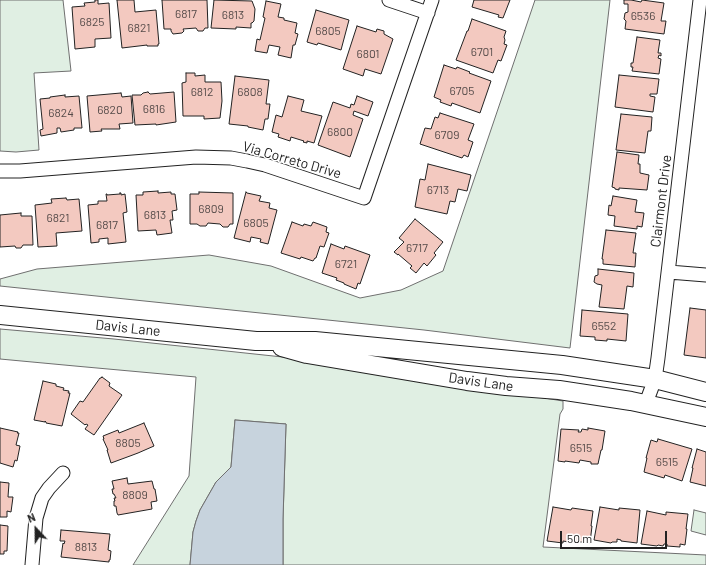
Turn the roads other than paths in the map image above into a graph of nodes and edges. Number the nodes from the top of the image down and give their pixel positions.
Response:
1 (389, 0) edge
2 (432, 0) edge
3 (700, 0) edge
4 (428, 13) junction
5 (0, 171) edge
6 (669, 272) junction
7 (706, 275) edge
8 (0, 315) edge
9 (256, 340) junction
10 (655, 379) junction
11 (706, 392) edge
12 (646, 403) junction
13 (706, 417) edge
14 (63, 473) dead end
15 (32, 565) edge

1 - 4 street
2 - 4 street, Via Correto Drive
3 - 6 street, Clairmont Drive
4 - 5 street, Via Correto Drive
6 - 7 street
6 - 10 street, Clairmont Drive
8 - 9 street, Davis Lane
9 - 10 street, Davis Lane
9 - 12 street, Davis Lane
10 - 11 street, Davis Lane
10 - 12 street, Clairmont Drive
12 - 13 street, Davis Lane
14 - 15 street

